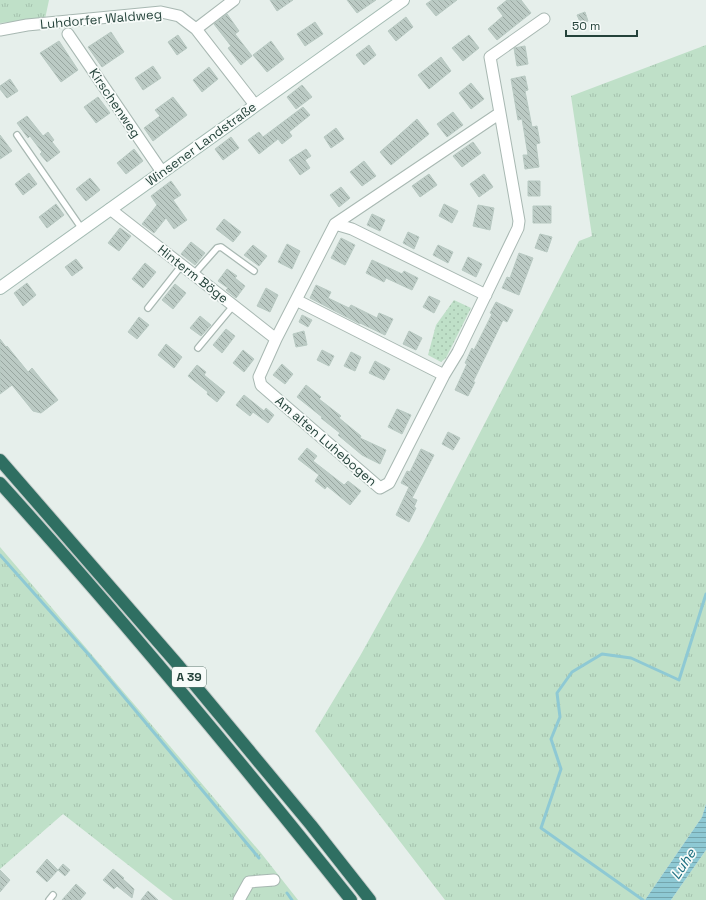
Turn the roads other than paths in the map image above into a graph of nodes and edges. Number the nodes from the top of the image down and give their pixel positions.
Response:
1 (234, 0) edge
2 (403, 0) edge
3 (544, 19) dead end
4 (196, 29) junction
5 (0, 30) edge
6 (68, 34) dead end
7 (255, 105) junction
8 (500, 112) junction
9 (17, 135) dead end
10 (162, 172) junction
11 (110, 209) junction
12 (335, 224) junction
13 (82, 229) junction
14 (182, 265) junction
15 (254, 271) dead end
16 (194, 274) junction
17 (0, 288) edge
18 (486, 295) junction
19 (296, 300) junction
20 (234, 306) junction
21 (148, 308) dead end
22 (276, 339) junction
23 (198, 348) dead end
24 (444, 375) junction
25 (0, 460) edge
26 (0, 483) edge
27 (274, 880) dead end
28 (239, 900) edge
29 (351, 900) edge
30 (370, 900) edge

1 - 4 street
2 - 7 main road, Winsener Landstraße
3 - 8 street, Am alten Luhebogen
4 - 5 street, Luhdorfer Waldweg
4 - 7 street, Luhdorfer Waldweg
6 - 10 street, Kirschenweg
7 - 10 main road, Winsener Landstraße
8 - 12 street, Am alten Luhebogen
8 - 18 street, Am alten Luhebogen
9 - 13 lane
10 - 11 main road, Winsener Landstraße
11 - 13 main road, Winsener Landstraße
11 - 14 street, Hinterm Böge
12 - 18 street
12 - 19 street, Am alten Luhebogen
13 - 17 main road, Winsener Landstraße
14 - 16 street, Hinterm Böge
14 - 21 lane
15 - 16 lane
16 - 20 street, Hinterm Böge
18 - 24 street, Am alten Luhebogen
19 - 22 street, Am alten Luhebogen
19 - 24 street
20 - 22 street, Hinterm Böge
20 - 23 lane
22 - 24 street, Am alten Luhebogen
25 - 30 highway, A 39
26 - 29 highway, A 39
27 - 28 street

